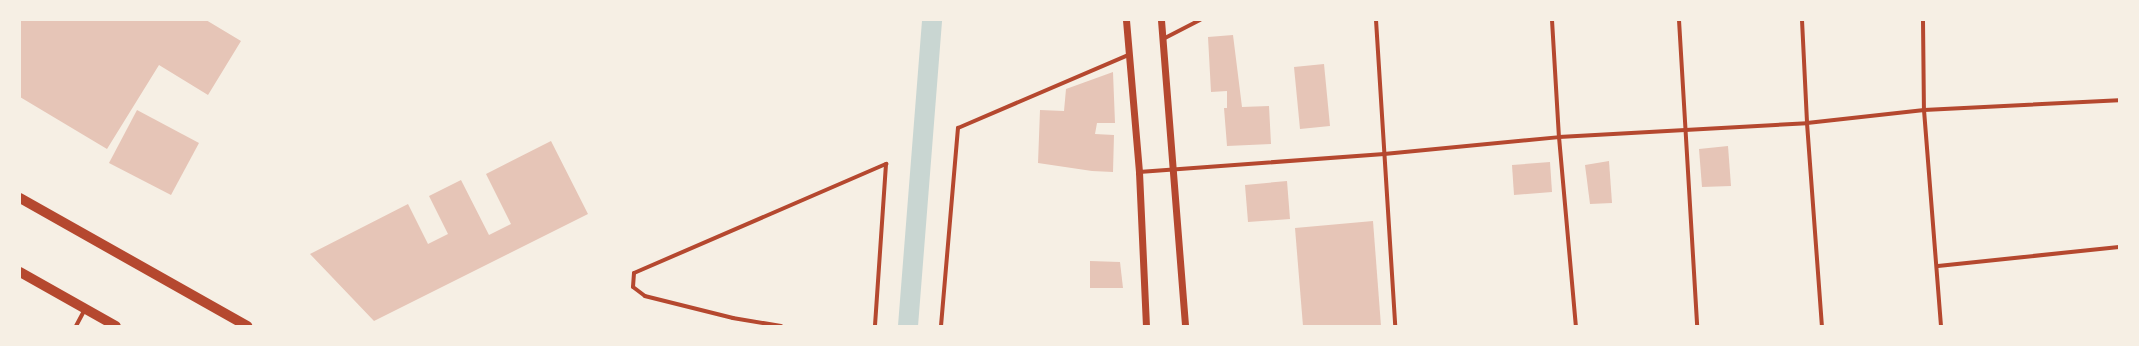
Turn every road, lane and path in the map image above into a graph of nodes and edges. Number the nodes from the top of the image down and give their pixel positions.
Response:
1 (1126, 20) edge
2 (1161, 20) edge
3 (1200, 20) edge
4 (1376, 20) edge
5 (1552, 20) edge
6 (1679, 20) edge
7 (1802, 20) edge
8 (1923, 20) edge
9 (1163, 39) junction
10 (1128, 55) junction
11 (2119, 100) edge
12 (1924, 110) junction
13 (1807, 123) junction
14 (1686, 131) junction
15 (1559, 137) junction
16 (1384, 154) junction
17 (1172, 170) junction
18 (1138, 172) junction
19 (20, 198) edge
20 (2119, 247) edge
21 (1938, 266) junction
22 (20, 272) edge
23 (86, 308) junction
24 (76, 326) edge
25 (116, 326) edge
26 (247, 326) edge
27 (781, 326) edge
28 (875, 326) edge
29 (941, 326) edge
30 (1146, 326) edge
31 (1185, 326) edge
32 (1395, 326) edge
33 (1576, 326) edge
34 (1697, 326) edge
35 (1822, 326) edge
36 (1941, 326) edge

1 - 10 street
2 - 9 street
3 - 9 street
4 - 16 street
5 - 15 street
6 - 14 street
7 - 13 street
8 - 12 street
9 - 17 street
10 - 18 street
10 - 29 street
11 - 12 street
12 - 13 street
12 - 21 street
13 - 14 street
13 - 35 street
14 - 15 street
14 - 34 street
15 - 16 street
15 - 33 street
16 - 17 street
16 - 32 street
17 - 18 street
17 - 31 street
18 - 30 street
19 - 26 main road
20 - 21 street
21 - 36 street
22 - 23 main road
23 - 24 street
23 - 25 main road
27 - 28 street

